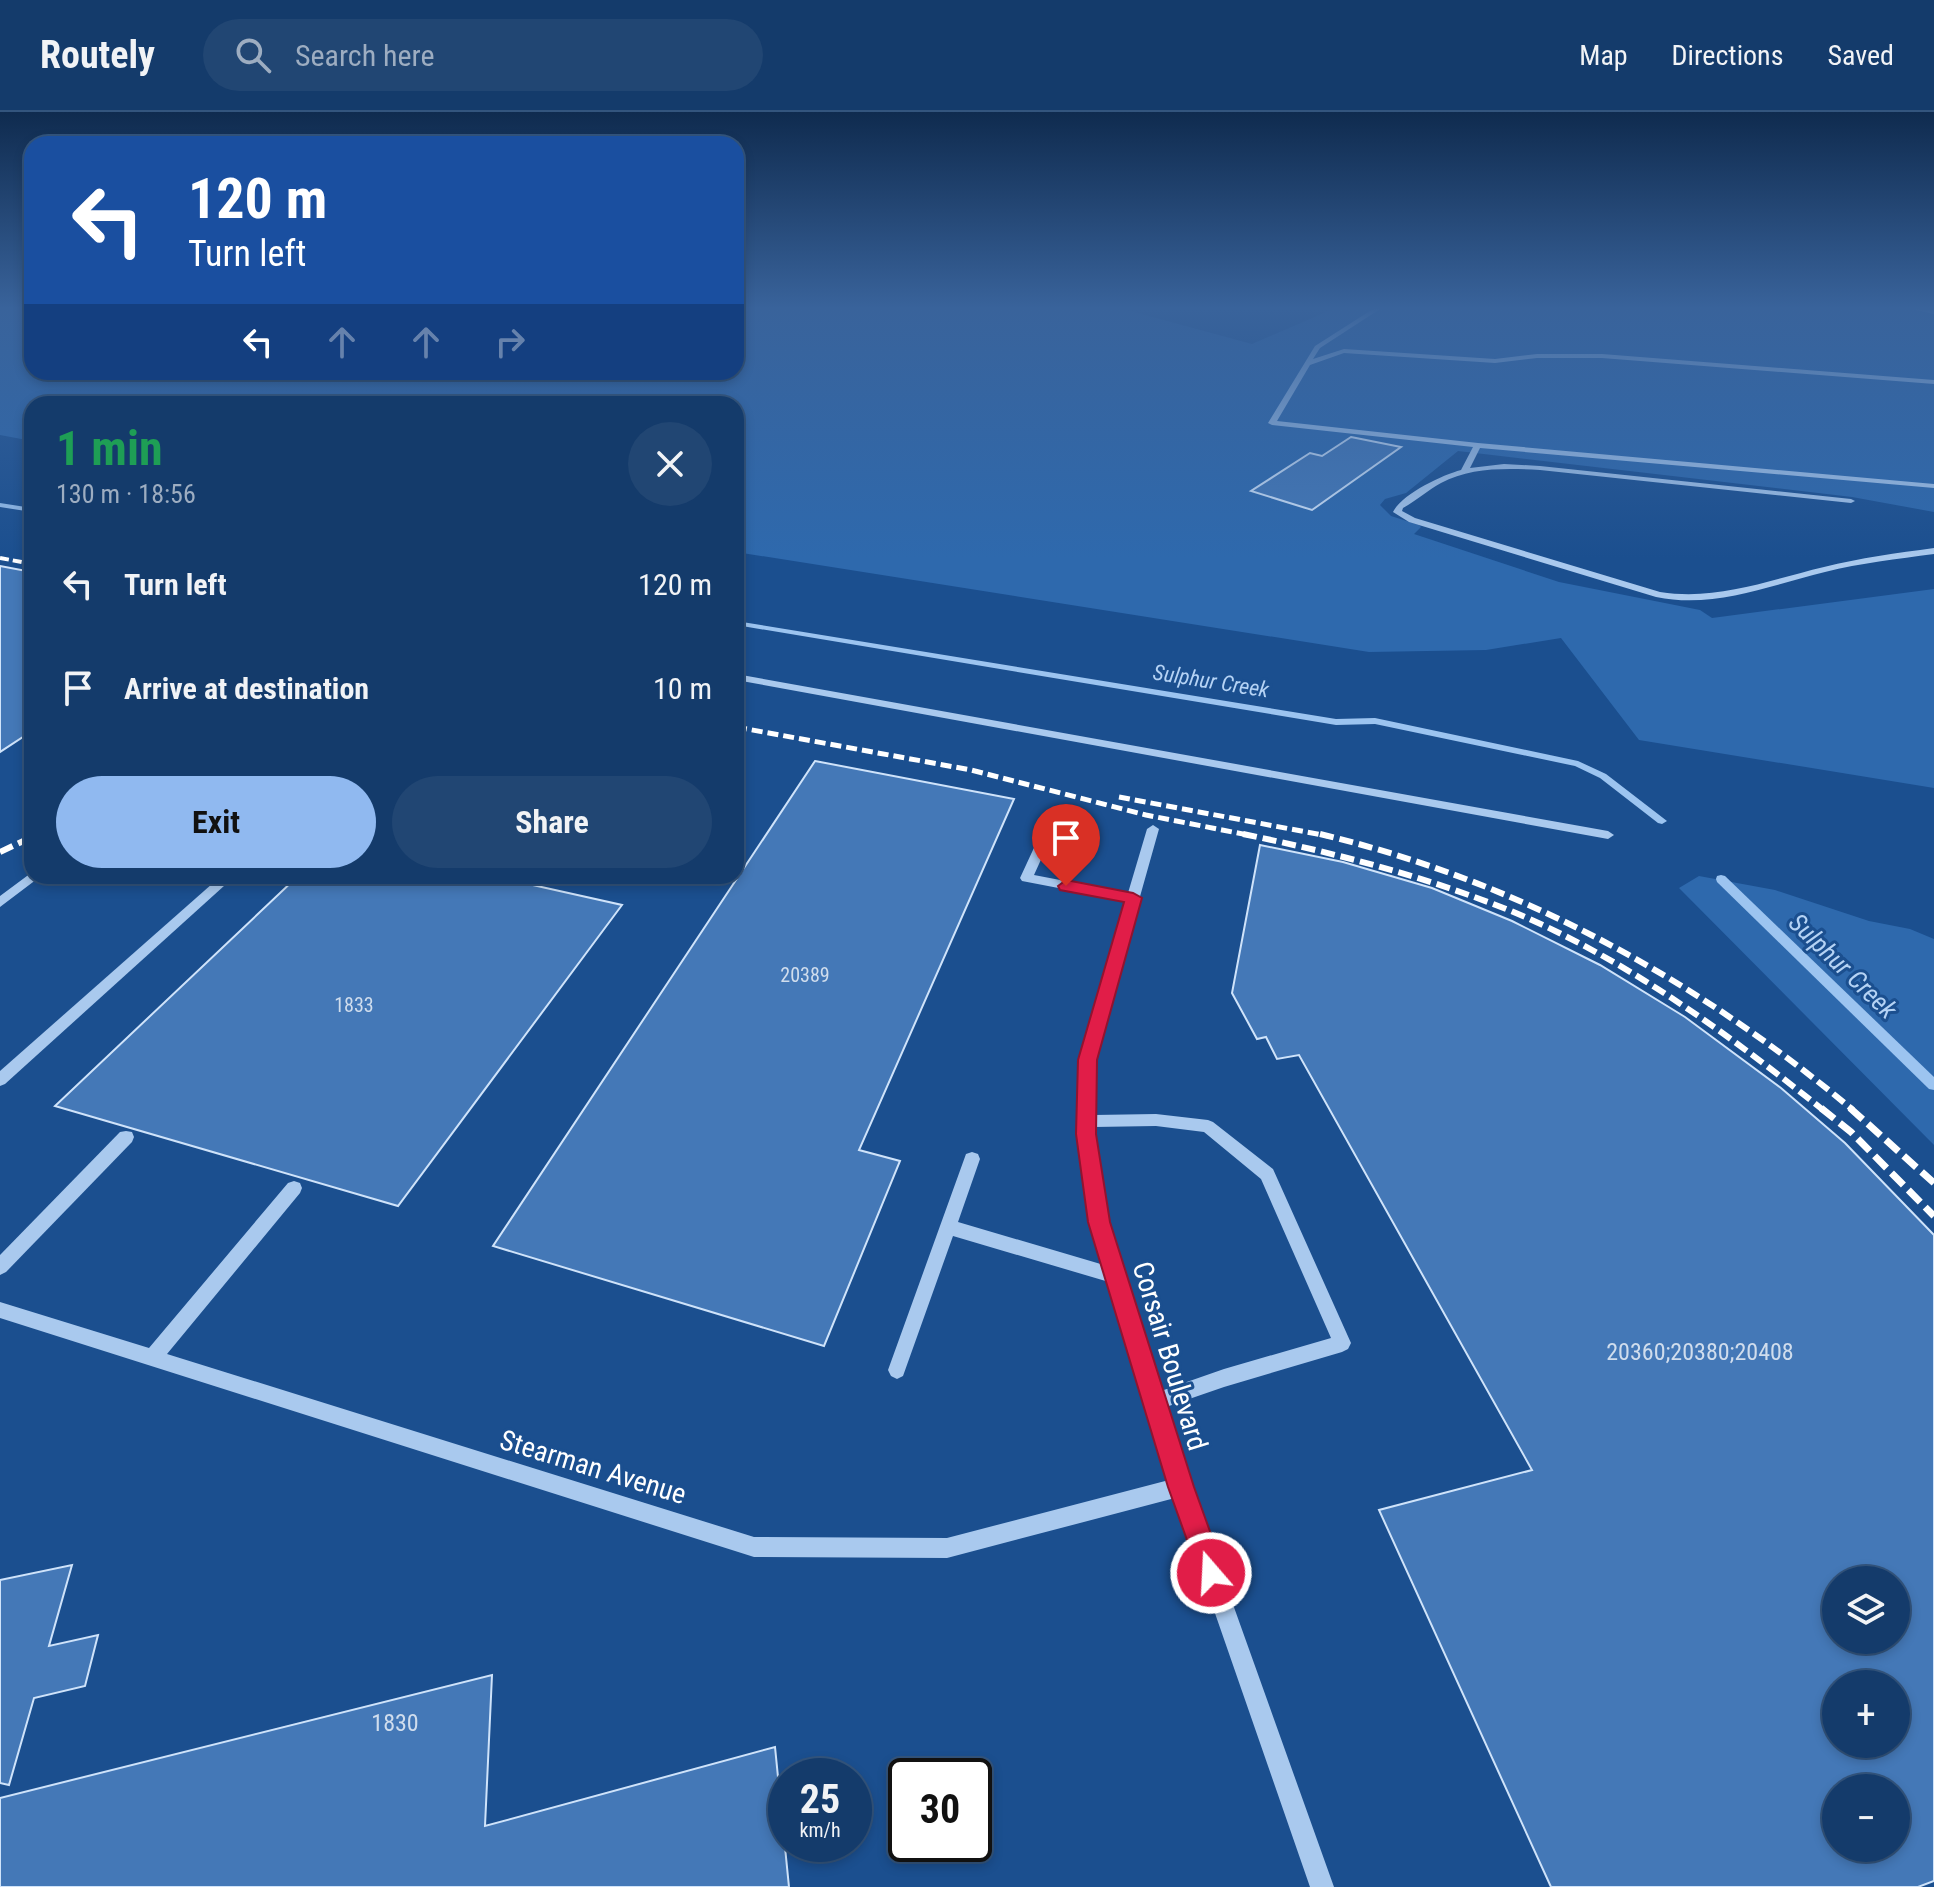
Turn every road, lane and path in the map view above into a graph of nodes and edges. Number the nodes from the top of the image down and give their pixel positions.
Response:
1 (1291, 392) edge
2 (1478, 445) junction
3 (1463, 473) junction
4 (1934, 486) edge
5 (1851, 501) dead end
6 (1934, 551) edge
7 (744, 678) edge
8 (1057, 811) dead end
9 (1153, 829) dead end
10 (1608, 835) dead end
11 (25, 884) edge
12 (220, 884) edge
13 (1133, 898) junction
14 (0, 903) edge
15 (0, 1080) edge
16 (1086, 1121) junction
17 (126, 1137) dead end
18 (972, 1159) dead end
19 (294, 1188) dead end
20 (948, 1227) junction
21 (0, 1267) edge
22 (1115, 1276) junction
23 (0, 1310) edge
24 (152, 1358) junction
25 (897, 1370) dead end
26 (1155, 1402) junction
27 (1181, 1487) junction
28 (1322, 1887) edge

1 - 2 street
2 - 3 street
2 - 4 street
3 - 5 street
3 - 6 street
7 - 10 street
8 - 13 street
9 - 13 street, Corsair Boulevard
11 - 14 street
12 - 15 street
13 - 16 street, Corsair Boulevard
16 - 22 street, Corsair Boulevard
16 - 26 street
17 - 21 street
18 - 20 street
19 - 24 street
20 - 22 street
20 - 25 street
22 - 26 street, Corsair Boulevard
23 - 24 street, Stearman Avenue
24 - 27 street, Stearman Avenue
26 - 27 street, Corsair Boulevard
27 - 28 street, Corsair Boulevard

